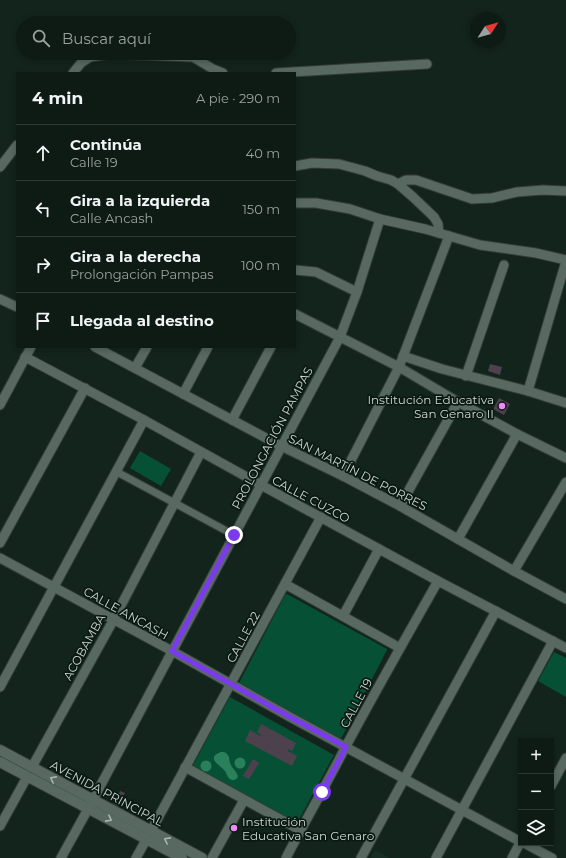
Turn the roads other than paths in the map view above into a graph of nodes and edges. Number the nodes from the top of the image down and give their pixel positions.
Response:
1 (85, 60) edge
2 (198, 60) edge
3 (428, 64) dead end
4 (74, 72) edge
5 (221, 72) edge
6 (293, 72) edge
7 (16, 146) edge
8 (296, 166) edge
9 (0, 167) edge
10 (398, 184) junction
11 (566, 191) edge
12 (296, 203) edge
13 (380, 219) junction
14 (439, 233) junction
15 (449, 236) junction
16 (566, 260) edge
17 (504, 264) dead end
18 (296, 270) edge
19 (357, 292) junction
20 (0, 299) edge
21 (16, 307) edge
22 (296, 315) edge
23 (340, 337) junction
24 (30, 348) edge
25 (97, 348) edge
26 (146, 348) edge
27 (207, 348) edge
28 (270, 348) edge
29 (404, 356) junction
30 (25, 357) junction
31 (399, 367) junction
32 (135, 368) junction
33 (466, 376) junction
34 (85, 388) junction
35 (528, 391) junction
36 (183, 394) junction
37 (458, 402) junction
38 (566, 403) edge
39 (0, 405) edge
40 (144, 420) junction
41 (232, 420) junction
42 (517, 434) junction
43 (281, 446) junction
44 (201, 452) junction
45 (566, 457) edge
46 (116, 472) junction
47 (343, 476) junction
48 (566, 482) edge
49 (261, 485) junction
50 (174, 503) junction
51 (400, 506) junction
52 (321, 518) junction
53 (234, 535) junction
54 (458, 539) junction
55 (0, 543) edge
56 (379, 549) junction
57 (0, 558) edge
58 (514, 571) junction
59 (438, 581) junction
60 (285, 584) junction
61 (54, 587) junction
62 (566, 599) edge
63 (496, 611) junction
64 (343, 616) junction
65 (114, 619) junction
66 (553, 641) junction
67 (400, 648) junction
68 (566, 648) edge
69 (172, 651) junction
70 (231, 684) junction
71 (0, 687) edge
72 (346, 747) junction
73 (0, 750) edge
74 (566, 758) edge
75 (0, 762) edge
76 (185, 768) junction
77 (29, 772) junction
78 (404, 779) junction
79 (554, 780) edge
80 (244, 800) junction
81 (90, 804) junction
82 (462, 810) junction
83 (0, 826) edge
84 (300, 830) junction
85 (149, 835) junction
86 (518, 840) edge
87 (520, 846) edge
88 (530, 846) edge
89 (60, 858) edge
90 (136, 858) edge
91 (182, 858) edge
92 (202, 858) edge
93 (212, 858) edge
94 (286, 858) edge
95 (361, 858) edge
96 (436, 858) edge
97 (512, 858) edge
98 (552, 858) edge

1 - 4 street
2 - 5 street
3 - 6 street
7 - 9 street
8 - 10 street
10 - 11 street
10 - 14 street
12 - 13 street
13 - 14 street
13 - 19 street, PROLONGACIÓN PAMPAS
14 - 15 street
15 - 16 street
15 - 29 street
16 - 35 street
17 - 33 street
18 - 19 street
19 - 23 street, PROLONGACIÓN PAMPAS
20 - 21 street
22 - 23 street
23 - 31 street
23 - 43 street, PROLONGACIÓN PAMPAS
24 - 30 street
25 - 32 street, SAN MARTÍN DE PORRES
26 - 32 street
27 - 36 street
28 - 41 street
29 - 31 street
29 - 33 street
30 - 34 street, CALLE CUZCO
30 - 39 street
31 - 37 street
31 - 47 street
32 - 36 street, SAN MARTÍN DE PORRES
33 - 35 street
34 - 40 street, CALLE CUZCO
34 - 55 street
35 - 38 street
36 - 41 street, SAN MARTÍN DE PORRES
37 - 42 street
37 - 51 street
40 - 44 street, CALLE CUZCO
40 - 46 street
41 - 43 street, SAN MARTÍN DE PORRES
42 - 45 street
42 - 54 street
43 - 47 street, SAN MARTÍN DE PORRES
43 - 49 street, PROLONGACIÓN PAMPAS
44 - 49 street, CALLE CUZCO
44 - 50 street, ACOBAMBA
46 - 50 street
46 - 61 street
47 - 51 street, SAN MARTÍN DE PORRES
48 - 58 street
49 - 52 street, CALLE CUZCO
49 - 53 street, PROLONGACIÓN PAMPAS
50 - 53 street
50 - 65 street, ACOBAMBA
51 - 54 street, SAN MARTÍN DE PORRES
52 - 56 street, CALLE CUZCO
52 - 60 street, CALLE 22
53 - 69 street, PROLONGACIÓN PAMPAS
54 - 58 street, SAN MARTÍN DE PORRES
56 - 59 street, CALLE CUZCO
56 - 64 street
57 - 61 street, CALLE ANCASH
58 - 62 street, SAN MARTÍN DE PORRES
59 - 63 street, CALLE CUZCO
59 - 67 street, CALLE 19
60 - 64 street
60 - 70 street, CALLE 22
61 - 65 street, CALLE ANCASH
61 - 71 street
63 - 66 street, CALLE CUZCO
63 - 78 street
64 - 67 street
65 - 69 street, CALLE ANCASH
65 - 77 street, ACOBAMBA
66 - 68 street, CALLE CUZCO
66 - 82 street
67 - 72 street, CALLE 19
69 - 70 street, CALLE ANCASH
69 - 81 street, PROLONGACIÓN PAMPAS
70 - 72 street, CALLE ANCASH
70 - 76 street, CALLE 22
72 - 78 street, CALLE ANCASH
72 - 84 street, CALLE 19
73 - 77 street, AVENIDA PRINCIPAL
74 - 79 street
75 - 77 street, AVENIDA PRINCIPAL
76 - 80 street
76 - 85 street, CALLE 22
77 - 81 street, AVENIDA PRINCIPAL
77 - 83 street, ACOBAMBA
78 - 82 street, CALLE ANCASH
78 - 95 street
80 - 84 street
80 - 93 street
81 - 85 street, AVENIDA PRINCIPAL
81 - 89 street, PROLONGACIÓN PAMPAS
82 - 86 street, CALLE ANCASH
82 - 96 street
84 - 94 street, CALLE 19
85 - 90 street, CALLE 22
85 - 91 street, AVENIDA PRINCIPAL
92 -> 85 street, AVENIDA PRINCIPAL
87 - 97 street
88 - 98 street, CALLE ANCASH

